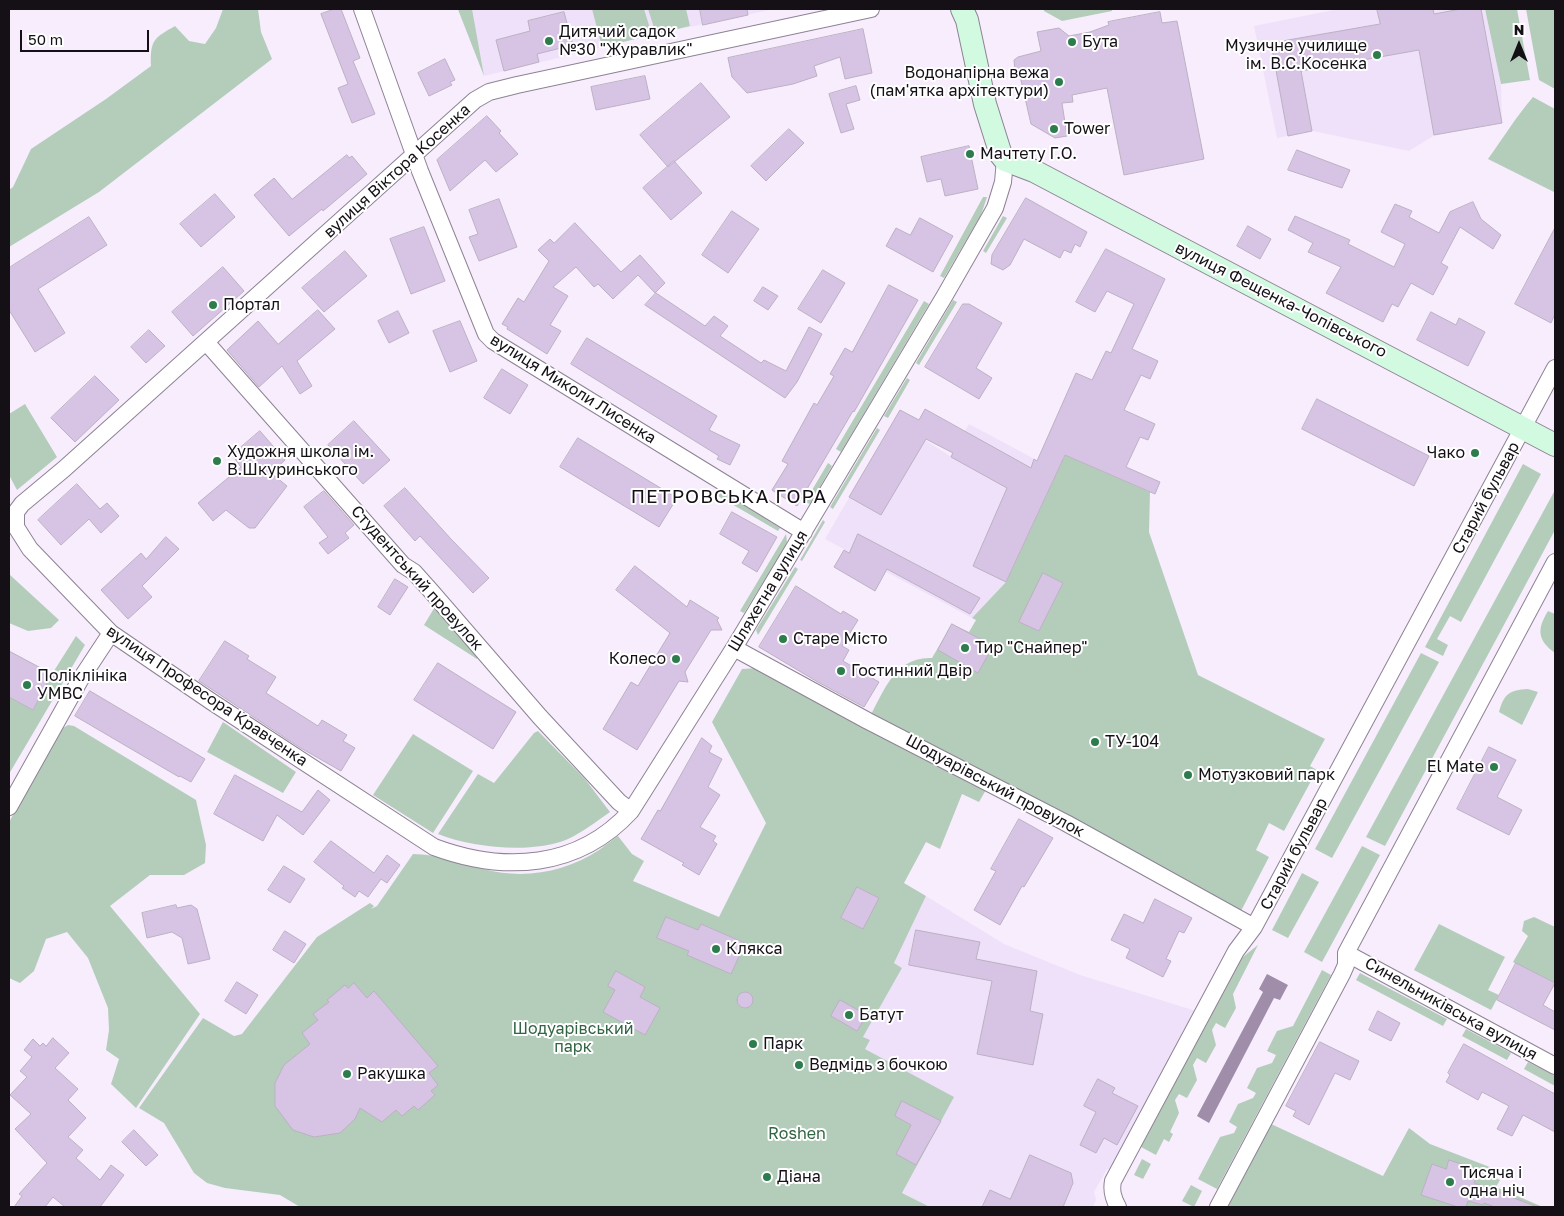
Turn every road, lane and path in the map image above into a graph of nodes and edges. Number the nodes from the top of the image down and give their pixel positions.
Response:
1 (362, 9) edge
2 (870, 9) edge
3 (962, 9) edge
4 (414, 156) junction
5 (1006, 160) junction
6 (206, 342) junction
7 (1555, 368) edge
8 (1524, 427) junction
9 (1555, 445) edge
10 (16, 512) joint
11 (804, 532) junction
12 (1555, 562) edge
13 (111, 633) junction
14 (734, 648) junction
15 (9, 808) edge
16 (630, 811) junction
17 (434, 847) joint
18 (1254, 927) junction
19 (1346, 953) junction
20 (1555, 1066) edge
21 (1118, 1207) edge
22 (1218, 1207) edge

1 - 4 street, вулиця Миколи Лисенка
2 - 4 street, вулиця Віктора Косенка
3 - 5 street
4 - 6 street, вулиця Віктора Косенка
4 - 11 street, вулиця Миколи Лисенка
5 - 8 street, вулиця Фещенка-Чопівського
5 - 11 street, Шляхетна вулиця
6 - 10 street, вулиця Віктора Косенка
6 - 16 street, Студентський провулок
7 - 8 street, Старий бульвар
8 - 9 street, вулиця Фещенка-Чопівського
8 - 18 street, Старий бульвар
10 - 13 street, вулиця Професора Кравченка
11 - 14 street, Шляхетна вулиця
12 - 19 street
13 - 15 street
13 - 17 street, вулиця Професора Кравченка
14 - 16 street, Шляхетна вулиця
14 - 18 street, Шодуарівський провулок
16 - 17 street, Шляхетна вулиця
18 - 21 street, Старий бульвар
19 - 20 street, Синельниківська вулиця
19 - 22 street

